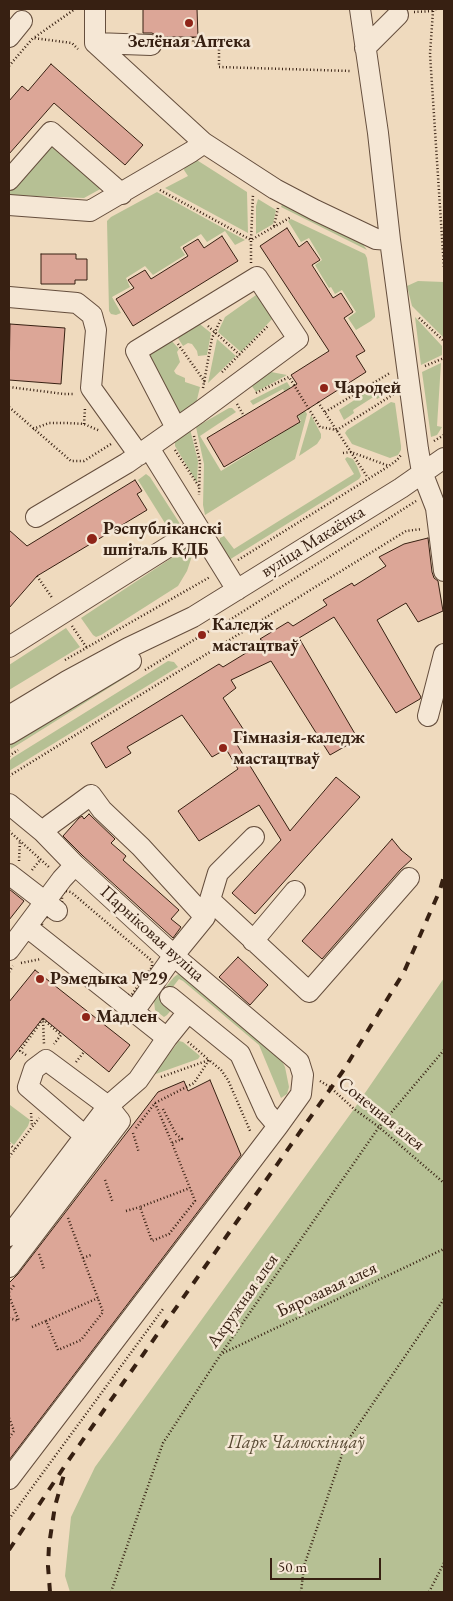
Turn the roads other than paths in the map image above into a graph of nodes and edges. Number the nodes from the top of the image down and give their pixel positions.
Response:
1 (95, 9) edge
2 (360, 9) edge
3 (402, 13) road end
4 (22, 21) dead end
5 (9, 37) edge
6 (95, 42) junction
7 (151, 45) dead end
8 (365, 48) junction
9 (204, 142) junction
10 (9, 180) edge
11 (122, 194) junction
12 (9, 205) edge
13 (390, 240) junction
14 (9, 297) edge
15 (174, 437) junction
16 (144, 451) junction
17 (444, 458) edge
18 (422, 472) junction
19 (36, 517) dead end
20 (197, 527) junction
21 (444, 571) edge
22 (237, 590) junction
23 (180, 622) junction
24 (9, 647) edge
25 (444, 654) edge
26 (9, 716) edge
27 (428, 716) dead end
28 (9, 734) edge
29 (9, 804) edge
30 (43, 832) junction
31 (254, 837) dead end
32 (69, 872) junction
33 (9, 874) edge
34 (409, 878) dead end
35 (295, 891) dead end
36 (52, 906) junction
37 (208, 909) junction
38 (27, 927) junction
39 (253, 941) junction
40 (174, 955) junction
41 (12, 957) edge
42 (170, 997) dead end
43 (135, 1010) junction
44 (188, 1012) junction
45 (171, 1034) junction
46 (108, 1106) junction
47 (278, 1126) junction
48 (85, 1136) junction
49 (22, 1241) edge
50 (9, 1267) edge
51 (9, 1479) edge

1 - 6 street
2 - 8 street
3 - 8 street
4 - 5 street
6 - 7 street
6 - 9 street
8 - 13 street
9 - 11 street
9 - 13 street
10 - 11 street
11 - 12 street
13 - 18 street
14 - 16 street
15 - 15 street
15 - 16 street
16 - 19 street
16 - 20 street
17 - 18 street, вуліца Макаёнка
18 - 21 street
18 - 22 street, вуліца Макаёнка
20 - 22 street
20 - 24 street
22 - 23 street, вуліца Макаёнка
23 - 26 street, вуліца Макаёнка
23 - 28 street, вуліца Макаёнка
25 - 27 street
29 - 30 street, Парніковая вуліца
30 - 32 street, Парніковая вуліца
30 - 37 street
31 - 37 street
32 - 36 street
32 - 40 street, Парніковая вуліца
33 - 36 street
34 - 39 street
35 - 39 street
36 - 38 street
37 - 39 street
37 - 40 street
38 - 41 street
38 - 43 street
40 - 43 street
40 - 47 street, Парніковая вуліца
42 - 44 street
43 - 45 street
44 - 45 street
44 - 47 street
45 - 46 street
46 - 48 street
46 - 48 street
46 - 49 street
47 - 51 street
48 - 49 street
49 - 50 street

